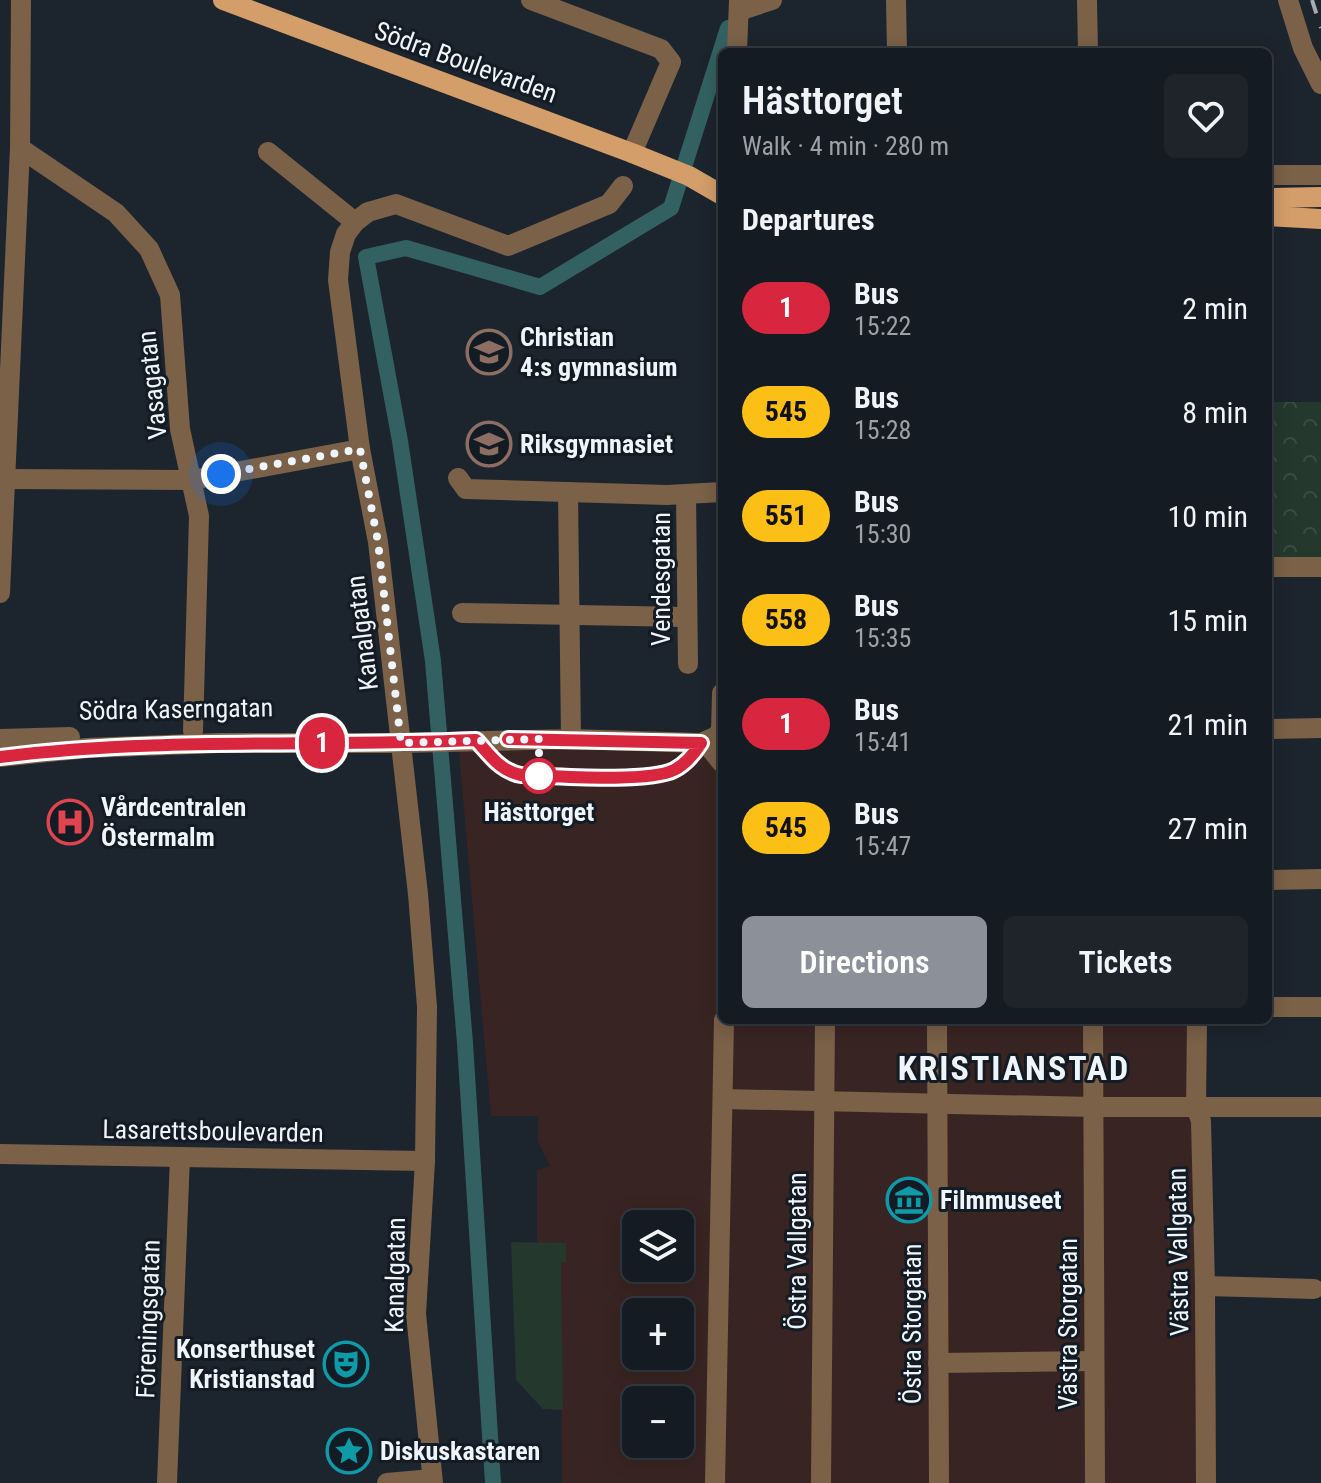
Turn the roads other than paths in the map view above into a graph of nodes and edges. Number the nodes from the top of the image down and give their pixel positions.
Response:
1 (21, 0) edge
2 (223, 0) edge
3 (531, 0) edge
4 (772, 0) edge
5 (896, 0) edge
6 (1087, 0) edge
7 (1288, 0) edge
8 (739, 6) edge
9 (737, 48) edge
10 (897, 48) edge
11 (1088, 48) edge
12 (1321, 84) edge
13 (20, 148) junction
14 (268, 152) dead end
15 (632, 153) junction
16 (1272, 175) edge
17 (1321, 175) edge
18 (689, 176) junction
19 (718, 180) edge
20 (623, 186) dead end
21 (718, 193) edge
22 (1321, 197) edge
23 (1272, 198) edge
24 (1272, 216) edge
25 (1321, 219) edge
26 (355, 222) junction
27 (360, 449) junction
28 (458, 478) dead end
29 (7, 479) junction
30 (192, 480) junction
31 (568, 492) junction
32 (718, 492) edge
33 (686, 494) junction
34 (1272, 567) edge
35 (1321, 567) edge
36 (0, 593) edge
37 (462, 613) dead end
38 (567, 614) junction
39 (686, 617) junction
40 (688, 664) dead end
41 (1321, 728) edge
42 (1272, 729) edge
43 (193, 731) junction
44 (716, 734) edge
45 (0, 739) edge
46 (571, 739) junction
47 (401, 743) junction
48 (0, 757) edge
49 (1321, 879) edge
50 (1272, 880) edge
51 (1272, 1007) edge
52 (1321, 1007) edge
53 (724, 1024) edge
54 (825, 1024) edge
55 (937, 1024) edge
56 (1093, 1024) edge
57 (1197, 1024) edge
58 (723, 1099) junction
59 (824, 1101) junction
60 (938, 1103) junction
61 (1093, 1107) junction
62 (1196, 1107) junction
63 (1321, 1107) edge
64 (0, 1154) edge
65 (180, 1157) junction
66 (425, 1161) junction
67 (1205, 1286) junction
68 (1314, 1289) dead end
69 (1094, 1361) junction
70 (938, 1363) junction
71 (432, 1481) edge
72 (167, 1483) edge
73 (387, 1483) edge
74 (715, 1483) edge
75 (821, 1483) edge
76 (939, 1483) edge
77 (1095, 1483) edge
78 (1206, 1483) edge

1 - 13 street
2 - 15 main road, Södra Boulevarden
3 - 15 street
4 - 8 street
5 - 10 street
6 - 11 street
7 - 12 street
8 - 9 street
13 - 29 street
13 - 30 street, Vasagatan
14 - 26 street
15 - 18 main road, Södra Boulevarden
16 - 17 street
18 - 19 main road, Södra Boulevarden
18 - 21 main road, Södra Boulevarden
20 - 26 street
22 - 23 main road
24 - 25 main road
26 - 27 street, Kanalgatan
27 - 30 street
27 - 47 street, Kanalgatan
28 - 31 street, Vendesgatan
29 - 30 street
29 - 36 street
30 - 43 street, Vasagatan
31 - 33 street, Vendesgatan
31 - 38 street
32 - 33 street, Vendesgatan
33 - 39 street, Vendesgatan
34 - 35 street
37 - 38 street
38 - 39 street
38 - 46 street
39 - 40 street, Vendesgatan
41 - 42 street
43 - 45 street, Södra Kaserngatan
43 - 47 street, Södra Kaserngatan
44 - 46 street, Södra Kaserngatan
46 - 47 street, Södra Kaserngatan
47 - 48 street, Södra Kaserngatan
47 - 66 street, Kanalgatan
49 - 50 street
51 - 52 street
53 - 58 street
54 - 59 street, Östra Vallgatan
55 - 60 street, Östra Storgatan
56 - 61 street, Västra Storgatan
57 - 62 street, Västra Vallgatan
58 - 59 street
58 - 74 street
59 - 60 street
59 - 75 street, Östra Vallgatan
60 - 61 street
60 - 70 street, Östra Storgatan
61 - 62 street
61 - 69 street, Västra Storgatan
62 - 63 street
62 - 67 street, Västra Vallgatan
64 - 65 street, Lasarettsboulevarden
65 - 66 street, Lasarettsboulevarden
65 - 72 street, Föreningsgatan
66 - 71 street, Kanalgatan
67 - 68 street
67 - 78 street, Västra Vallgatan
69 - 70 street
69 - 77 street, Västra Storgatan
70 - 76 street, Östra Storgatan
71 - 73 street

